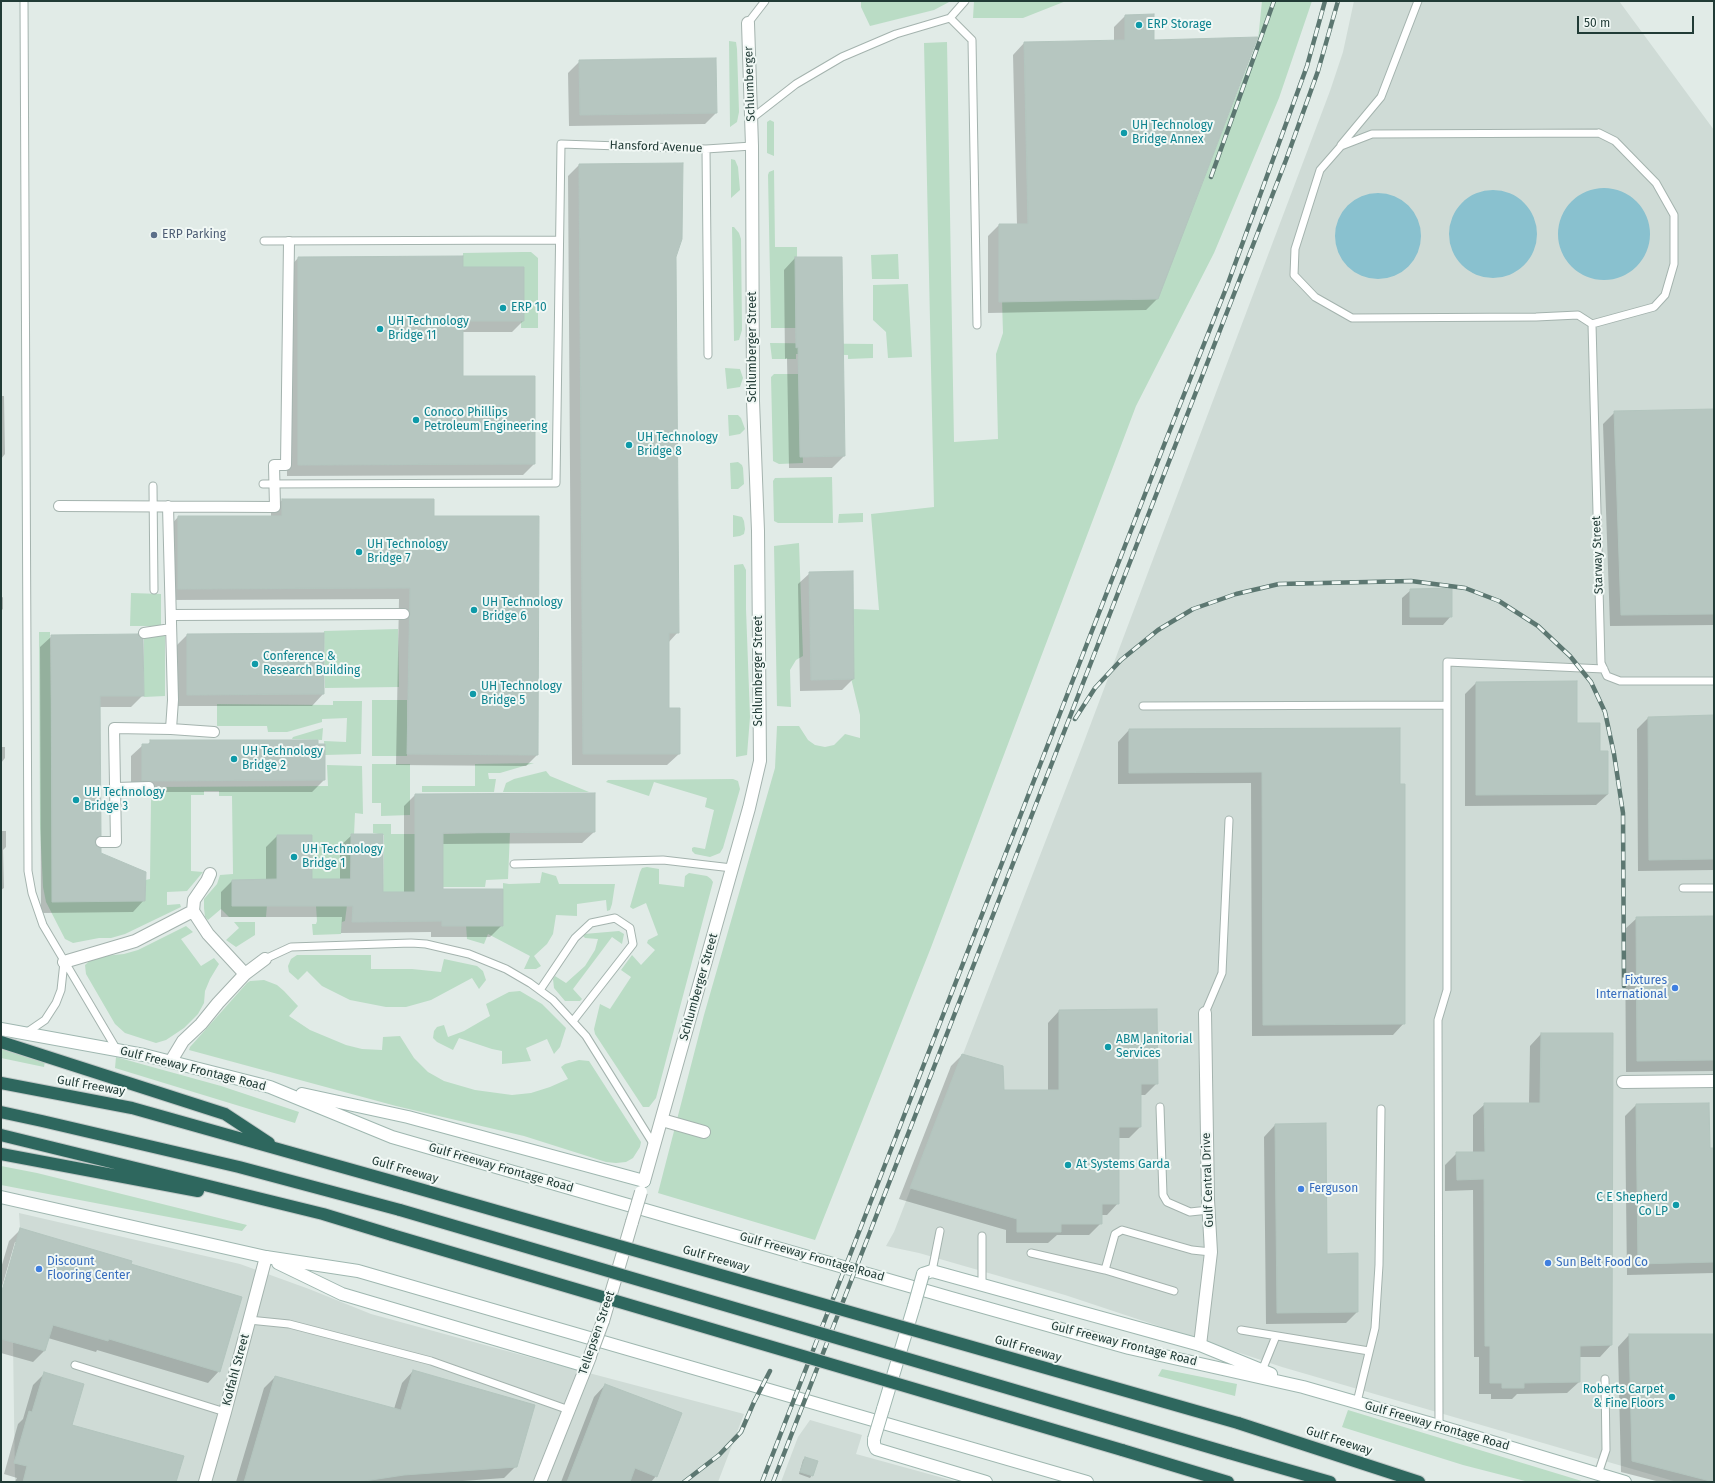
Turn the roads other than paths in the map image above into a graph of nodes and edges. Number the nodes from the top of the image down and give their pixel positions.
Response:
1 (24, 1) edge
2 (765, 1) edge
3 (965, 1) edge
4 (1418, 1) edge
5 (950, 18) junction
6 (748, 22) joint
7 (751, 120) junction
8 (752, 146) junction
9 (1341, 146) junction
10 (706, 149) junction
11 (559, 240) junction
12 (264, 241) dead end
13 (289, 242) junction
14 (1592, 324) junction
15 (977, 325) dead end
16 (708, 355) dead end
17 (263, 484) dead end
18 (275, 484) junction
19 (153, 486) dead end
20 (59, 506) dead end
21 (168, 506) junction
22 (153, 507) junction
23 (154, 590) dead end
24 (404, 614) dead end
25 (171, 615) junction
26 (171, 629) junction
27 (144, 633) dead end
28 (1604, 669) junction
29 (1714, 681) edge
30 (1447, 705) junction
31 (1143, 706) dead end
32 (171, 729) junction
33 (214, 732) dead end
34 (149, 787) dead end
35 (116, 788) junction
36 (1229, 820) dead end
37 (101, 842) dead end
38 (514, 864) dead end
39 (732, 868) junction
40 (210, 874) dead end
41 (1683, 888) dead end
42 (1714, 888) edge
43 (193, 911) junction
44 (265, 959) joint
45 (64, 962) junction
46 (245, 974) junction
47 (540, 990) junction
48 (1204, 1013) joint
49 (572, 1021) junction
50 (1, 1029) edge
51 (26, 1034) junction
52 (1, 1042) edge
53 (117, 1050) junction
54 (171, 1061) junction
55 (1714, 1081) edge
56 (1623, 1082) dead end
57 (1, 1083) edge
58 (270, 1087) junction
59 (1160, 1107) dead end
60 (1381, 1109) dead end
61 (1, 1112) edge
62 (662, 1120) junction
63 (704, 1132) dead end
64 (1, 1135) edge
65 (654, 1146) junction
66 (278, 1149) junction
67 (1, 1154) edge
68 (642, 1186) junction
69 (1, 1198) edge
70 (1208, 1210) junction
71 (323, 1214) junction
72 (940, 1231) dead end
73 (982, 1236) dead end
74 (1211, 1252) junction
75 (1031, 1253) dead end
76 (266, 1257) junction
77 (1105, 1270) junction
78 (928, 1273) junction
79 (982, 1285) junction
80 (1174, 1290) dead end
81 (249, 1320) junction
82 (1241, 1330) dead end
83 (1276, 1336) junction
84 (1200, 1345) junction
85 (1369, 1352) junction
86 (588, 1361) junction
87 (75, 1365) dead end
88 (1260, 1374) junction
89 (1605, 1380) dead end
90 (1357, 1402) junction
91 (569, 1410) junction
92 (225, 1412) junction
93 (1439, 1426) junction
94 (1598, 1474) junction
95 (1224, 1481) edge
96 (205, 1482) edge
97 (540, 1482) edge
98 (986, 1482) edge
99 (1087, 1482) edge
100 (1330, 1482) edge
101 (1419, 1482) edge
102 (1625, 1482) edge

1 - 45 lane
2 - 6 lane
3 - 5 lane
4 - 9 lane
5 - 7 lane
5 - 15 lane
6 - 7 main road, Schlumberger
7 - 8 main road, Schlumberger
8 - 10 lane, Hansford Avenue
8 - 39 main road, Schlumberger Street
9 - 14 lane
9 - 14 lane
10 - 11 lane, Hansford Avenue
10 - 16 lane
11 - 13 lane
11 - 18 lane
12 - 13 lane
13 - 18 street
14 - 28 lane, Starway Street
17 - 18 lane
18 - 21 street
19 - 22 lane
20 - 22 street
21 - 22 street
21 - 25 street
22 - 23 lane
24 - 25 street
25 - 26 street
26 - 27 street
26 - 32 street
28 - 29 lane
28 - 30 lane
30 - 31 lane
30 - 93 lane
32 - 33 street
32 - 35 street
34 - 35 street
35 - 37 street
36 - 48 lane
38 - 39 lane
39 - 62 main road, Schlumberger Street
40 - 43 main road
41 - 42 lane
43 - 45 main road
43 - 46 main road
44 - 46 main road
44 - 47 lane
45 - 51 lane
45 - 53 lane
46 - 54 main road
47 - 49 lane
47 - 49 lane
48 - 70 main road, Gulf Central Drive
49 - 65 lane
50 - 51 main road, Gulf Freeway Frontage Road
51 - 53 main road, Gulf Freeway Frontage Road
52 - 66 highway
53 - 54 main road, Gulf Freeway Frontage Road
54 - 58 main road, Gulf Freeway Frontage Road
55 - 56 main road
57 - 66 highway, Gulf Freeway
58 - 68 main road
58 - 88 main road, Gulf Freeway Frontage Road
59 - 70 lane
60 - 85 lane
61 - 100 highway, bridge
62 - 63 main road
62 - 65 main road, Schlumberger Street
64 - 71 highway
65 - 68 main road, Schlumberger Street
66 - 101 highway, Gulf Freeway, bridge
67 - 71 highway
68 - 86 main road, Tellepsen Street, bridge
69 - 76 main road
70 - 74 main road, Gulf Central Drive
71 - 95 highway, bridge
72 - 78 lane
73 - 79 lane
74 - 77 lane
74 - 84 main road, Gulf Central Drive
75 - 77 lane
76 - 81 main road, Kolfahl Street
76 - 86 main road
76 - 99 main road
77 - 80 lane
78 - 79 main road
78 - 98 main road, bridge
79 - 84 main road
81 - 91 lane
81 - 92 main road, Kolfahl Street
82 - 83 lane
83 - 85 lane
83 - 88 lane
84 - 88 main road
85 - 90 lane
86 - 91 main road, Tellepsen Street
87 - 92 lane
88 - 90 main road, Gulf Freeway Frontage Road
89 - 94 lane
90 - 93 main road, Gulf Freeway Frontage Road
91 - 97 main road, Tellepsen Street
92 - 96 main road, Kolfahl Street
93 - 94 main road, Gulf Freeway Frontage Road
94 - 102 main road, Gulf Freeway Frontage Road

